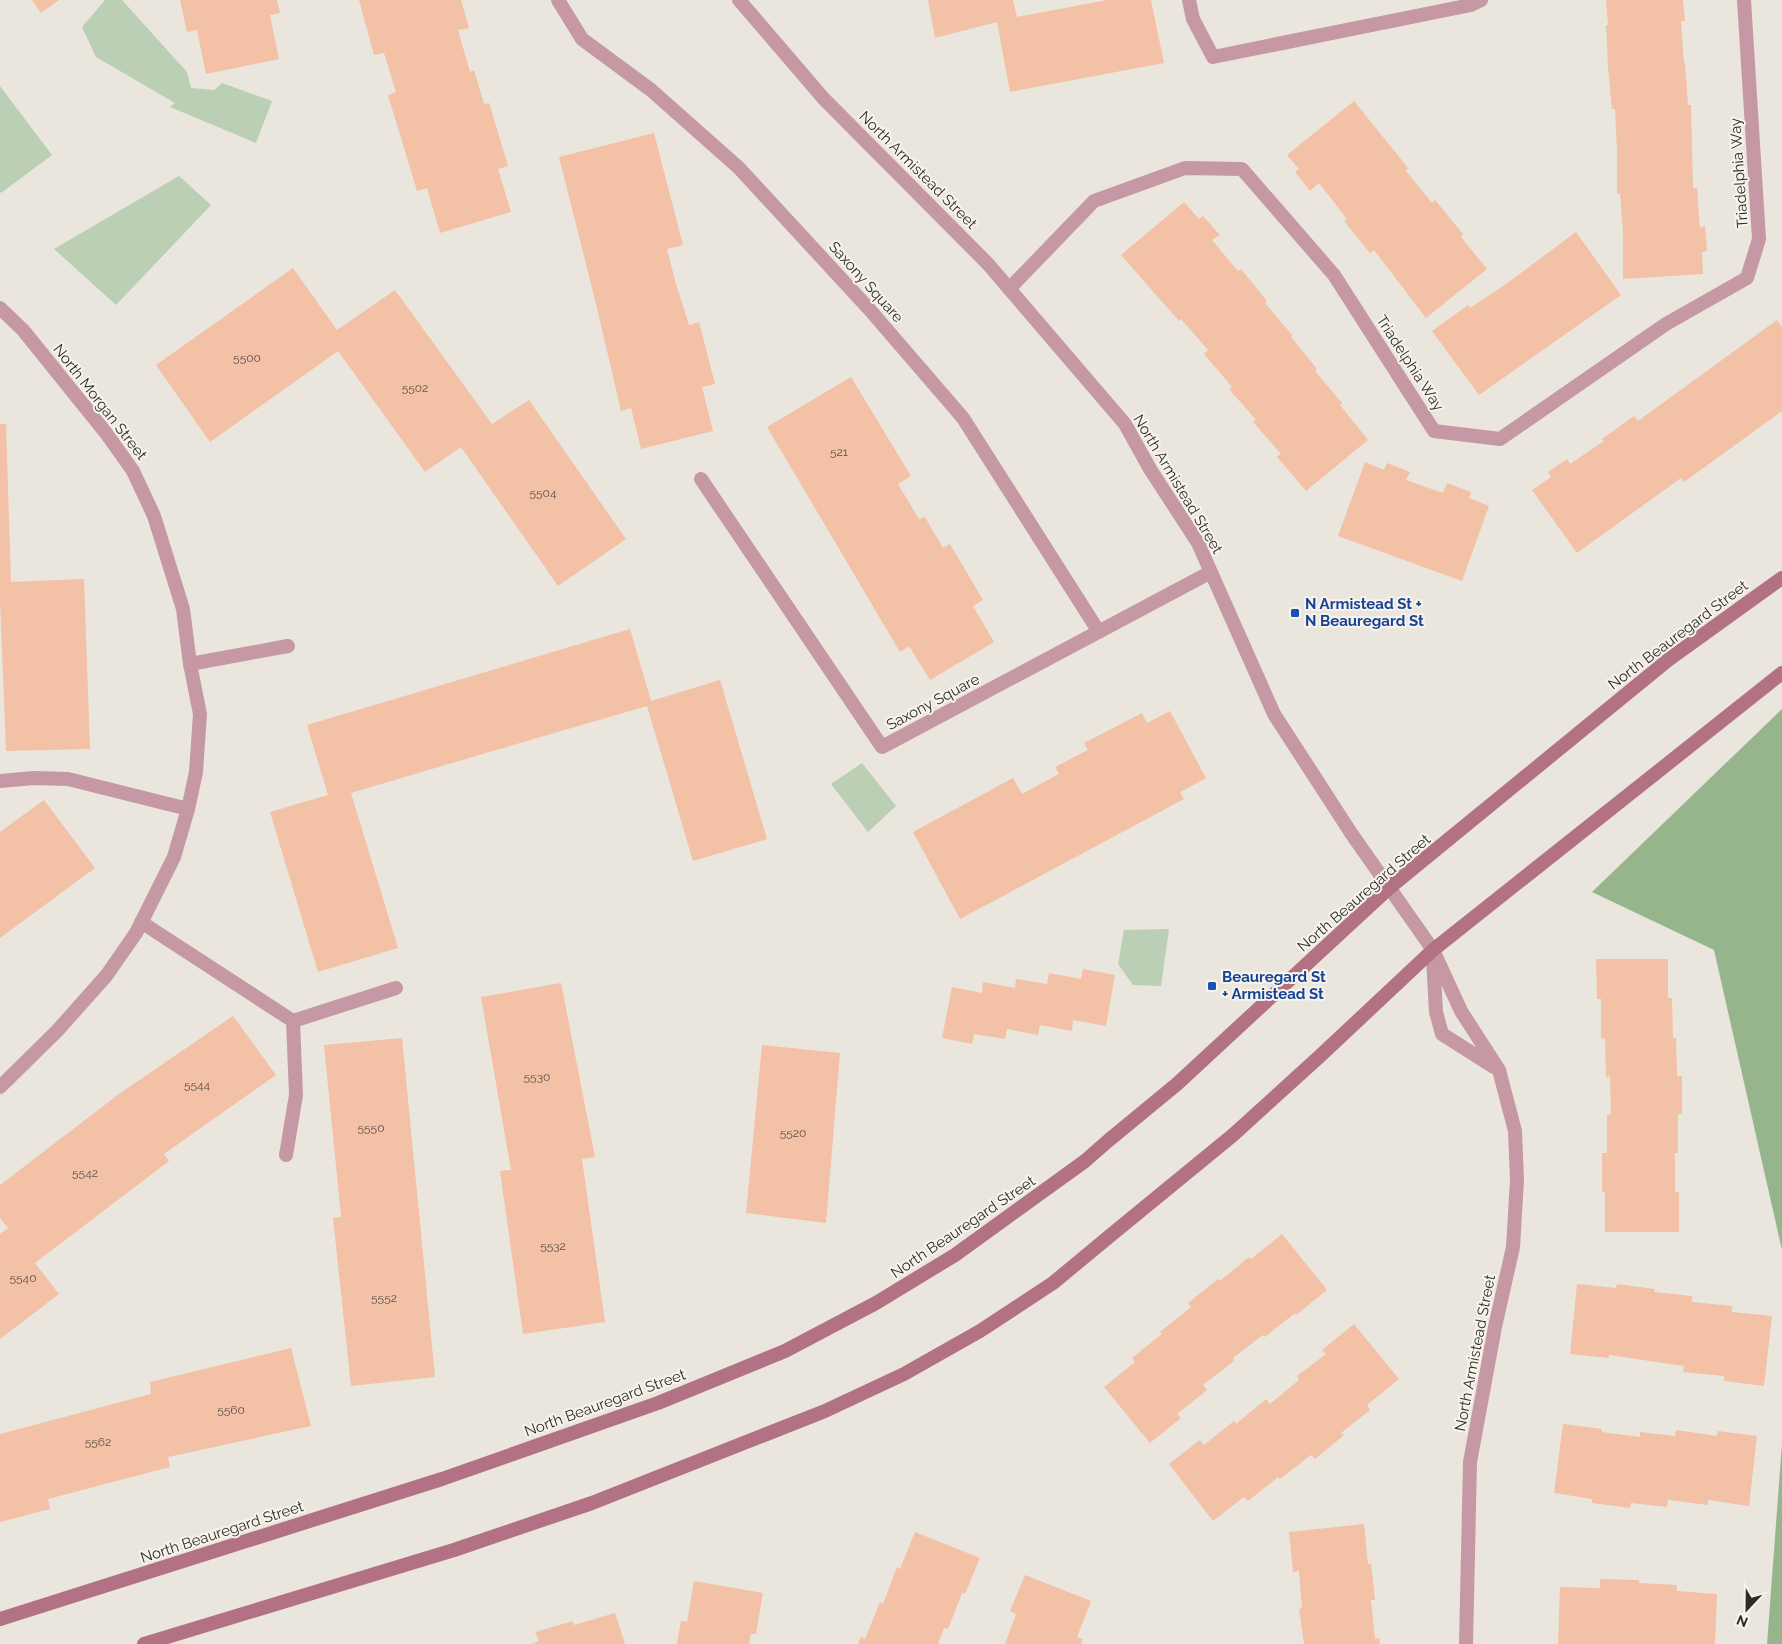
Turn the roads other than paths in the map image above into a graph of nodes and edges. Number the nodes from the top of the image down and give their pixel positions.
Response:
1 (558, 0) edge
2 (739, 0) edge
3 (1189, 0) edge
4 (1481, 0) edge
5 (1744, 0) edge
6 (1009, 289) junction
7 (0, 308) edge
8 (701, 479) dead end
9 (1211, 572) junction
10 (1782, 578) edge
11 (1099, 632) junction
12 (288, 646) dead end
13 (190, 664) junction
14 (1782, 673) edge
15 (0, 781) edge
16 (188, 809) junction
17 (1390, 888) junction
18 (141, 922) junction
19 (1433, 950) junction
20 (396, 988) dead end
21 (293, 1021) junction
22 (1499, 1070) junction
23 (0, 1087) edge
24 (286, 1155) dead end
25 (0, 1619) edge
26 (144, 1644) edge
27 (1466, 1644) edge

1 - 11 street, Saxony Square
2 - 6 street, North Armistead Street
3 - 4 street
5 - 6 street, Triadelphia Way
6 - 9 street, North Armistead Street
7 - 13 street, North Morgan Street
8 - 11 street, Saxony Square
9 - 11 street, Saxony Square
9 - 17 street, North Armistead Street
10 - 17 main road, North Beauregard Street
12 - 13 street
13 - 16 street, North Morgan Street
14 - 19 main road
15 - 16 street
16 - 18 street, North Morgan Street
17 - 19 street, North Armistead Street
17 - 25 main road, North Beauregard Street
18 - 21 street
18 - 23 street, North Morgan Street
19 - 22 street, North Armistead Street
19 - 22 street
19 - 26 main road
20 - 21 street
21 - 24 street
22 - 27 street, North Armistead Street

